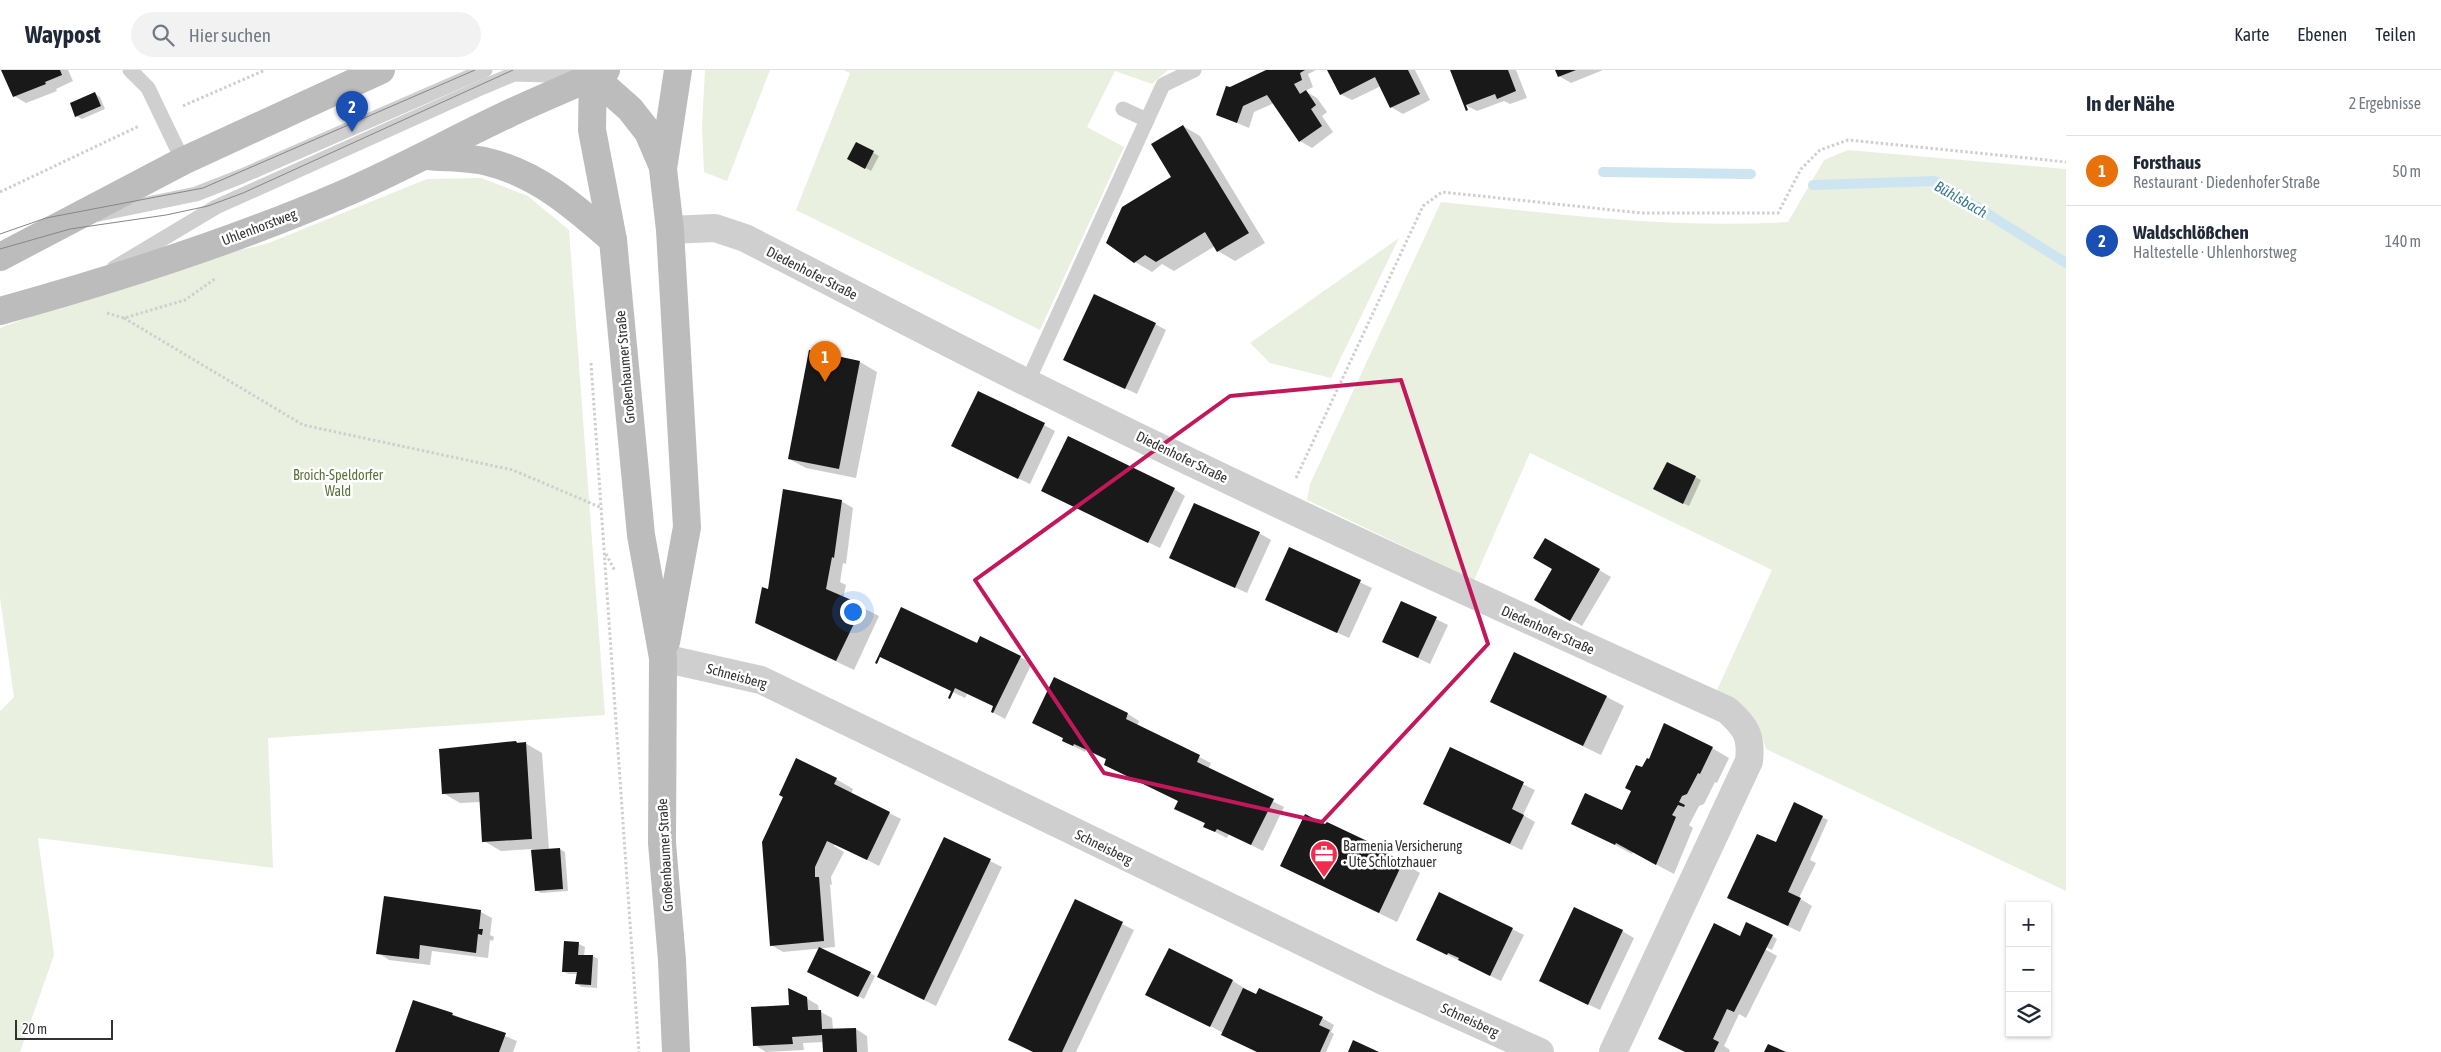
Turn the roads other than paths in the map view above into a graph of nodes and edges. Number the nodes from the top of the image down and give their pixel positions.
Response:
1 (130, 70) edge
2 (381, 70) edge
3 (485, 70) edge
4 (678, 70) edge
5 (1194, 70) edge
6 (595, 72) edge
7 (1123, 109) dead end
8 (1147, 120) junction
9 (427, 156) junction
10 (182, 161) junction
11 (663, 169) junction
12 (68, 221) junction
13 (670, 230) junction
14 (613, 240) junction
15 (0, 257) edge
16 (81, 289) junction
17 (0, 311) edge
18 (1027, 383) junction
19 (662, 658) junction
20 (676, 1052) edge
21 (1540, 1052) edge
22 (1613, 1052) edge

1 - 10 lane
2 - 10 street
3 - 12 lane
4 - 11 street, Großenbaumer Straße
5 - 8 lane
6 - 9 street, Uhlenhorstweg
6 - 11 street, Großenbaumer Straße
6 - 14 street, Großenbaumer Straße
6 - 16 lane
7 - 8 lane
8 - 18 lane
9 - 14 street
9 - 16 street, Uhlenhorstweg
10 - 12 street
11 - 13 street, Großenbaumer Straße
12 - 15 street
13 - 18 street, Diedenhofer Straße
13 - 19 street, Großenbaumer Straße
14 - 19 street, Großenbaumer Straße
16 - 17 street, Uhlenhorstweg
18 - 22 street, Diedenhofer Straße
19 - 20 street, Großenbaumer Straße
19 - 21 street, Schneisberg

